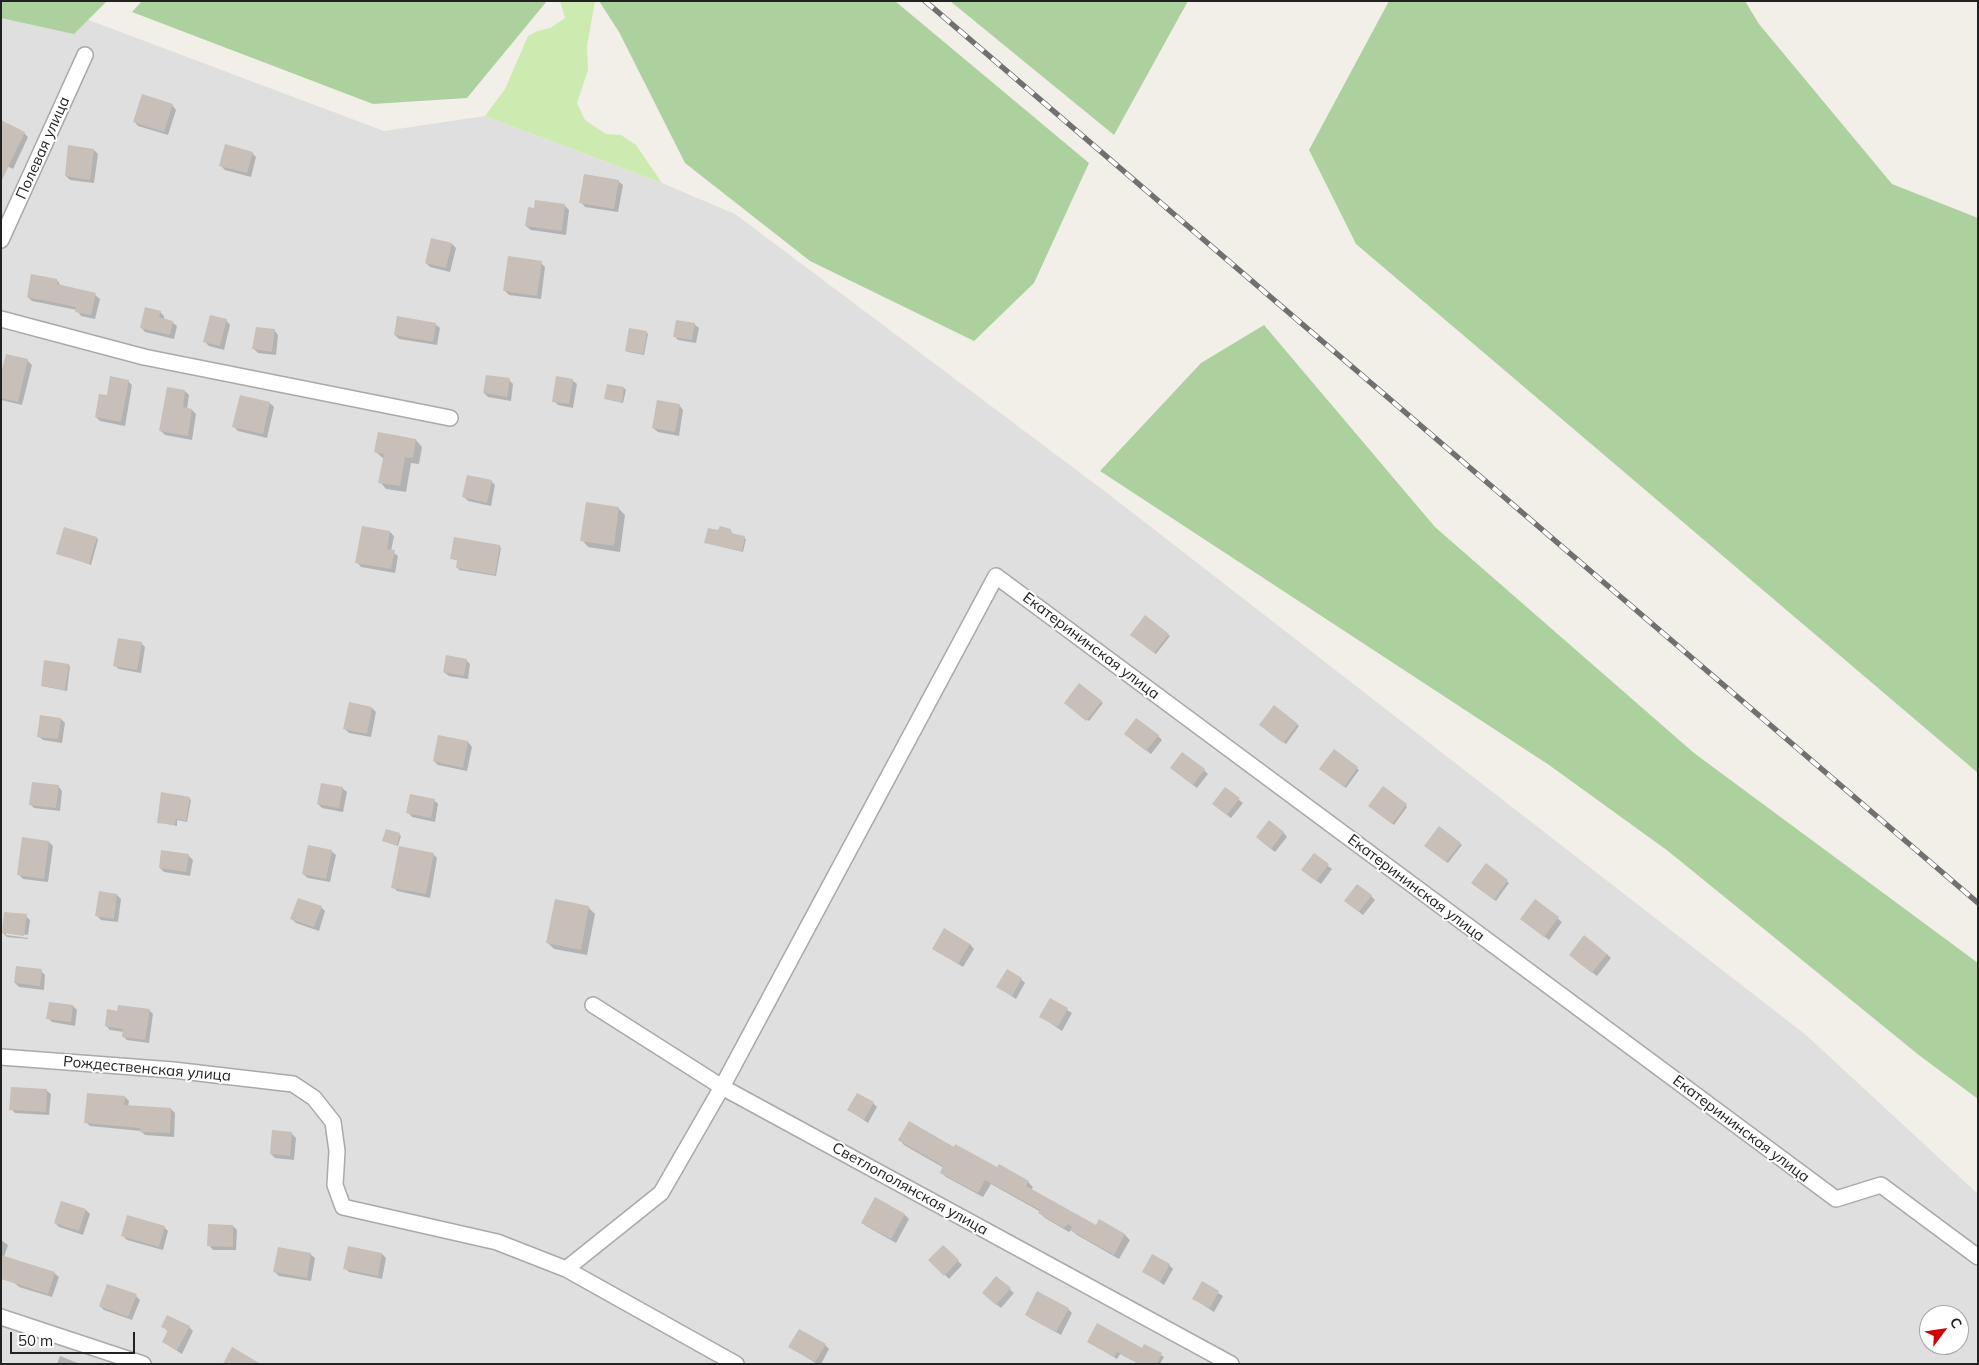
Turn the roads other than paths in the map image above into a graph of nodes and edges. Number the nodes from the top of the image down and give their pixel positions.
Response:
1 (85, 55) dead end
2 (1, 240) edge
3 (1, 319) edge
4 (450, 418) dead end
5 (593, 1005) dead end
6 (1, 1057) edge
7 (722, 1087) junction
8 (1978, 1257) edge
9 (566, 1270) junction
10 (1, 1317) edge
11 (731, 1361) edge
12 (144, 1364) edge
13 (1231, 1364) edge

1 - 2 street, Полевая улица
3 - 4 street
5 - 7 street, Светлополянская улица
6 - 9 street, Рождественская улица
7 - 8 street, Екатерининская улица
7 - 9 street
7 - 13 street, Светлополянская улица
9 - 11 street
10 - 12 street

